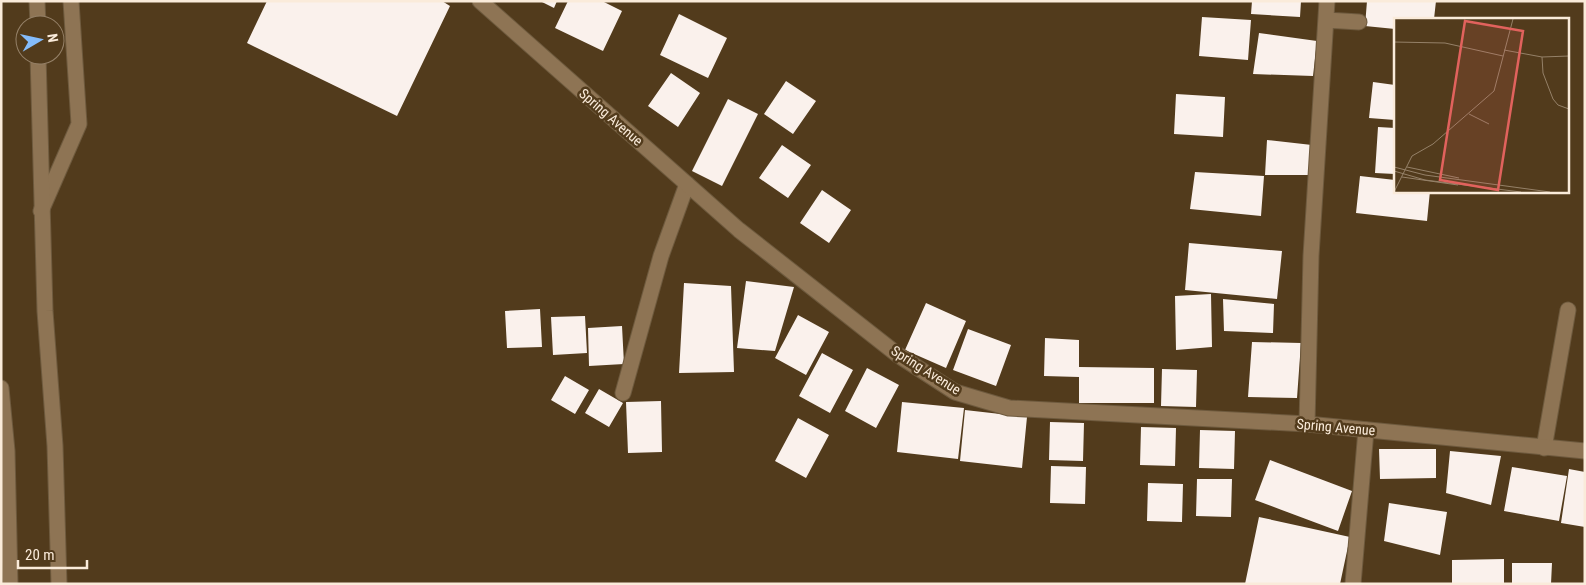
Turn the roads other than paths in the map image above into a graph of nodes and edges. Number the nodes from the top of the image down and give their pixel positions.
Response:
1 (38, 1) edge
2 (71, 1) edge
3 (480, 1) edge
4 (1327, 1) edge
5 (38, 15) edge
6 (1326, 20) junction
7 (1359, 22) dead end
8 (38, 65) edge
9 (687, 184) junction
10 (41, 211) junction
11 (1568, 310) dead end
12 (1, 388) edge
13 (623, 393) dead end
14 (1307, 424) junction
15 (1366, 430) junction
16 (1544, 448) junction
17 (1585, 451) edge
18 (10, 584) edge
19 (59, 584) edge
20 (1353, 584) edge

1 - 5 street
2 - 10 street
3 - 9 street, Spring Avenue
4 - 6 street
6 - 7 street
6 - 14 street
8 - 10 street
9 - 13 street
9 - 14 street, Spring Avenue
10 - 19 street
11 - 16 street
12 - 18 street
14 - 15 street, Spring Avenue
15 - 16 street, Spring Avenue
15 - 20 street
16 - 17 street, Spring Avenue

